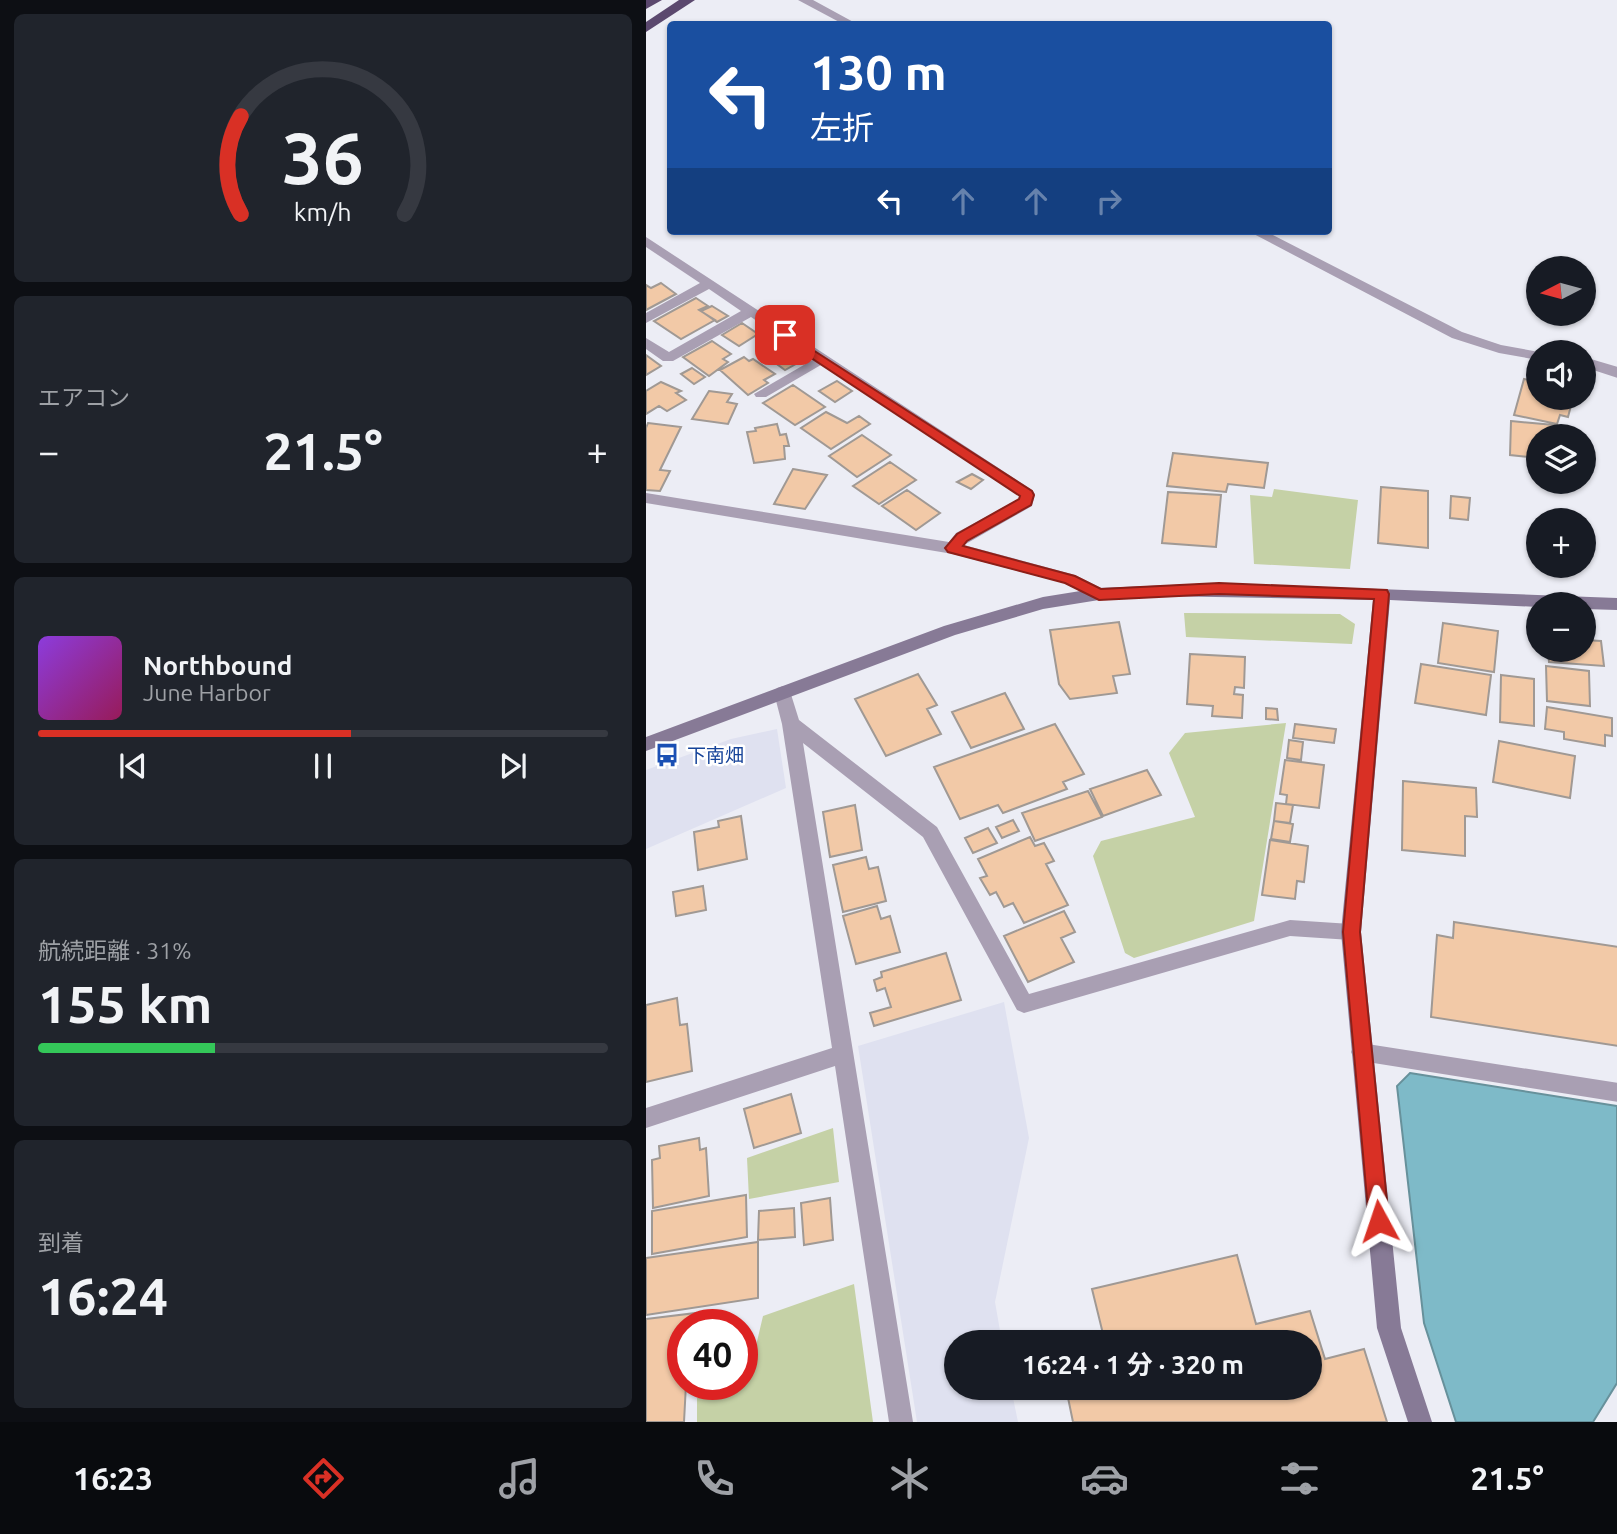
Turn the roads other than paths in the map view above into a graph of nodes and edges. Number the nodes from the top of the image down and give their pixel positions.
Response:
1 (655, 0) edge
2 (688, 0) edge
3 (804, 0) edge
4 (646, 5) edge
5 (845, 21) edge
6 (646, 27) edge
7 (1263, 235) edge
8 (646, 241) edge
9 (709, 284) junction
10 (749, 312) junction
11 (646, 318) edge
12 (646, 342) edge
13 (1526, 354) edge
14 (821, 359) junction
15 (1596, 365) edge
16 (1617, 374) edge
17 (761, 394) dead end
18 (646, 498) edge
19 (953, 548) junction
20 (1099, 594) junction
21 (1382, 594) junction
22 (1617, 604) edge
23 (783, 693) junction
24 (791, 724) junction
25 (646, 744) edge
26 (1351, 932) junction
27 (1361, 1052) junction
28 (843, 1054) junction
29 (1617, 1093) edge
30 (646, 1118) edge
31 (901, 1422) edge
32 (1420, 1422) edge

1 - 4 highway
2 - 6 highway
3 - 5 street
7 - 13 street
8 - 9 street
9 - 10 street
9 - 11 street
10 - 12 street
10 - 14 street
14 - 17 street
14 - 19 street
15 - 16 street
18 - 19 street
19 - 20 street
20 - 21 street
20 - 23 street
21 - 22 street
21 - 26 street
23 - 24 street
23 - 25 street
24 - 26 street
24 - 28 street
26 - 27 street
27 - 29 street
27 - 32 street
28 - 30 street
28 - 31 street

